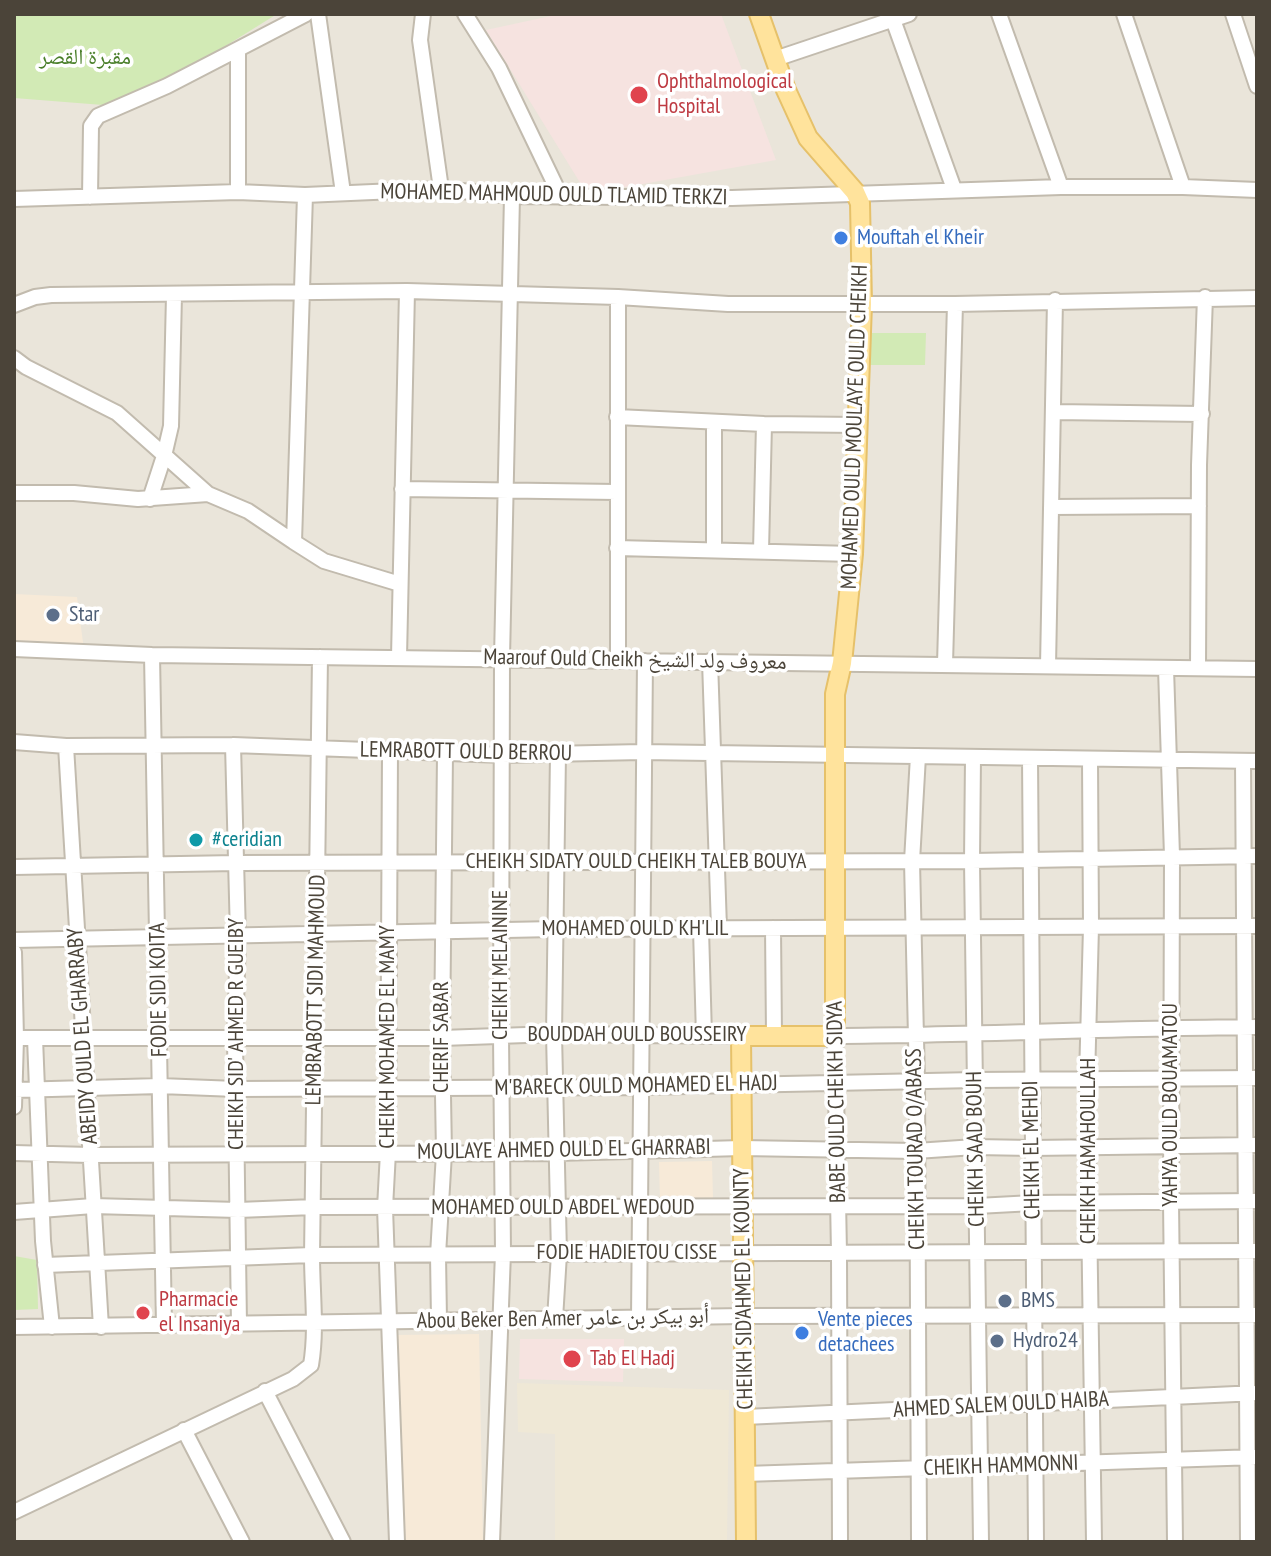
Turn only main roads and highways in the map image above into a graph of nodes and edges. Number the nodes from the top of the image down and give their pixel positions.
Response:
1 (759, 14) edge
2 (842, 663) joint
3 (741, 1036) joint
4 (835, 1036) joint
5 (746, 1542) edge

1 - 2 main road, MOHAMED OULD MOULAYE OULD CHEIKH
2 - 4 main road, BABE OULD CHEIKH SIDYA
3 - 4 main road, BOUDDAH OULD BOUSSEIRY
3 - 5 main road, CHEIKH SID'AHMED EL KOUNTY

